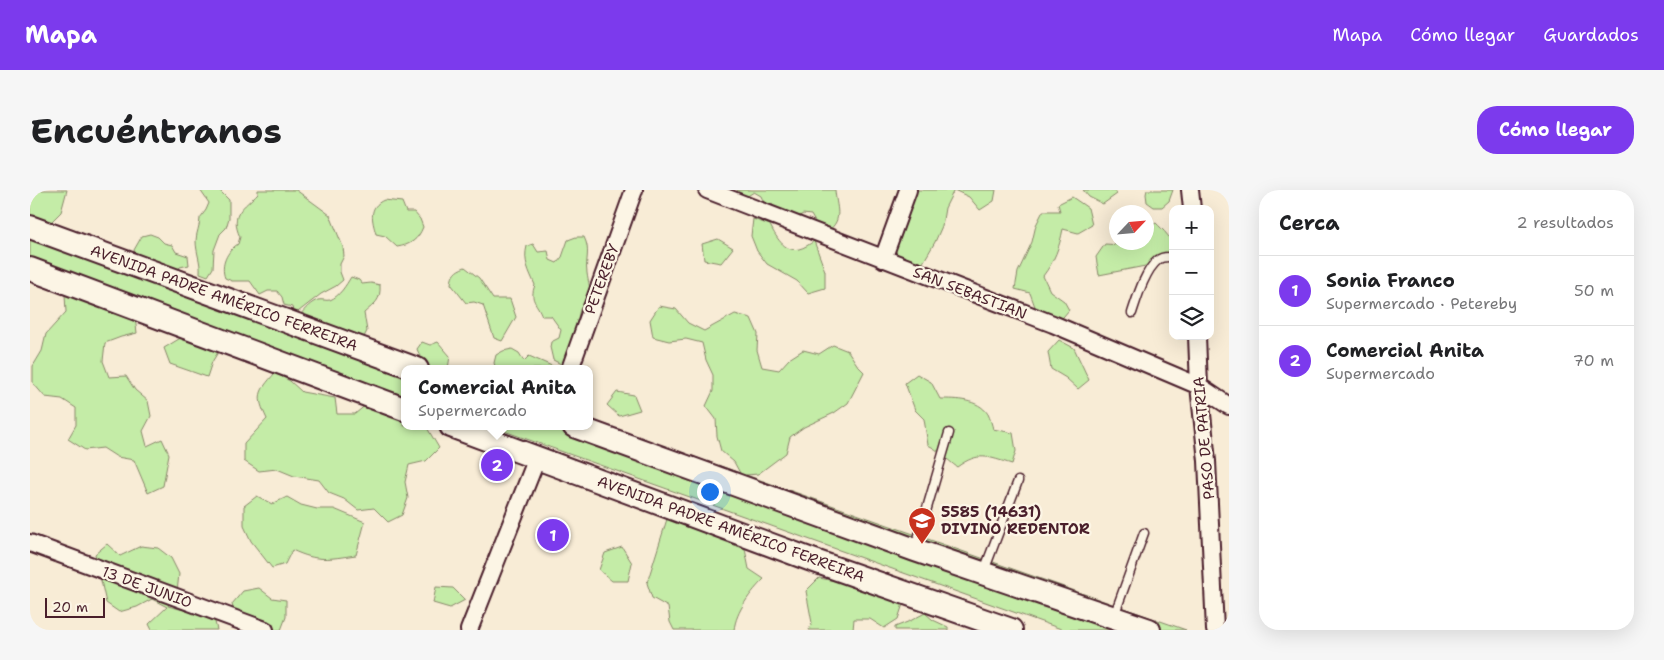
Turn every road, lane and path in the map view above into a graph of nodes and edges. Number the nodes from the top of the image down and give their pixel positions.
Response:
1 (634, 190) edge
2 (707, 190) edge
3 (908, 190) edge
4 (1190, 190) edge
5 (1192, 205) edge
6 (30, 227) edge
7 (1169, 257) edge
8 (883, 259) junction
9 (30, 269) edge
10 (1132, 313) dead end
11 (1197, 340) edge
12 (406, 365) edge
13 (571, 365) edge
14 (1199, 386) junction
15 (1229, 406) edge
16 (401, 408) edge
17 (462, 430) edge
18 (585, 430) edge
19 (949, 433) dead end
20 (537, 458) junction
21 (1018, 481) dead end
22 (1144, 533) dead end
23 (30, 543) edge
24 (915, 550) junction
25 (983, 573) junction
26 (1114, 618) junction
27 (235, 625) edge
28 (265, 630) edge
29 (469, 630) edge
30 (1011, 630) edge
31 (1149, 630) edge
32 (1215, 630) edge

1 - 13 street, PETEREBY
2 - 8 street, SAN SEBASTIAN
3 - 8 street
4 - 5 street
6 - 12 street, AVENIDA PADRE AMÉRICO FERREIRA
7 - 10 lane
8 - 14 street, SAN SEBASTIAN
9 - 16 street
11 - 14 street, PASO DE PATRIA
14 - 15 street, SAN SEBASTIAN
14 - 32 street, PASO DE PATRIA
17 - 20 street, AVENIDA PADRE AMÉRICO FERREIRA
18 - 24 street
19 - 24 lane
20 - 29 street
20 - 30 street, AVENIDA PADRE AMÉRICO FERREIRA
21 - 25 lane
22 - 26 lane
23 - 27 street, 13 DE JUNIO
24 - 25 street
25 - 26 street
26 - 31 street
27 - 28 street, 13 DE JUNIO

